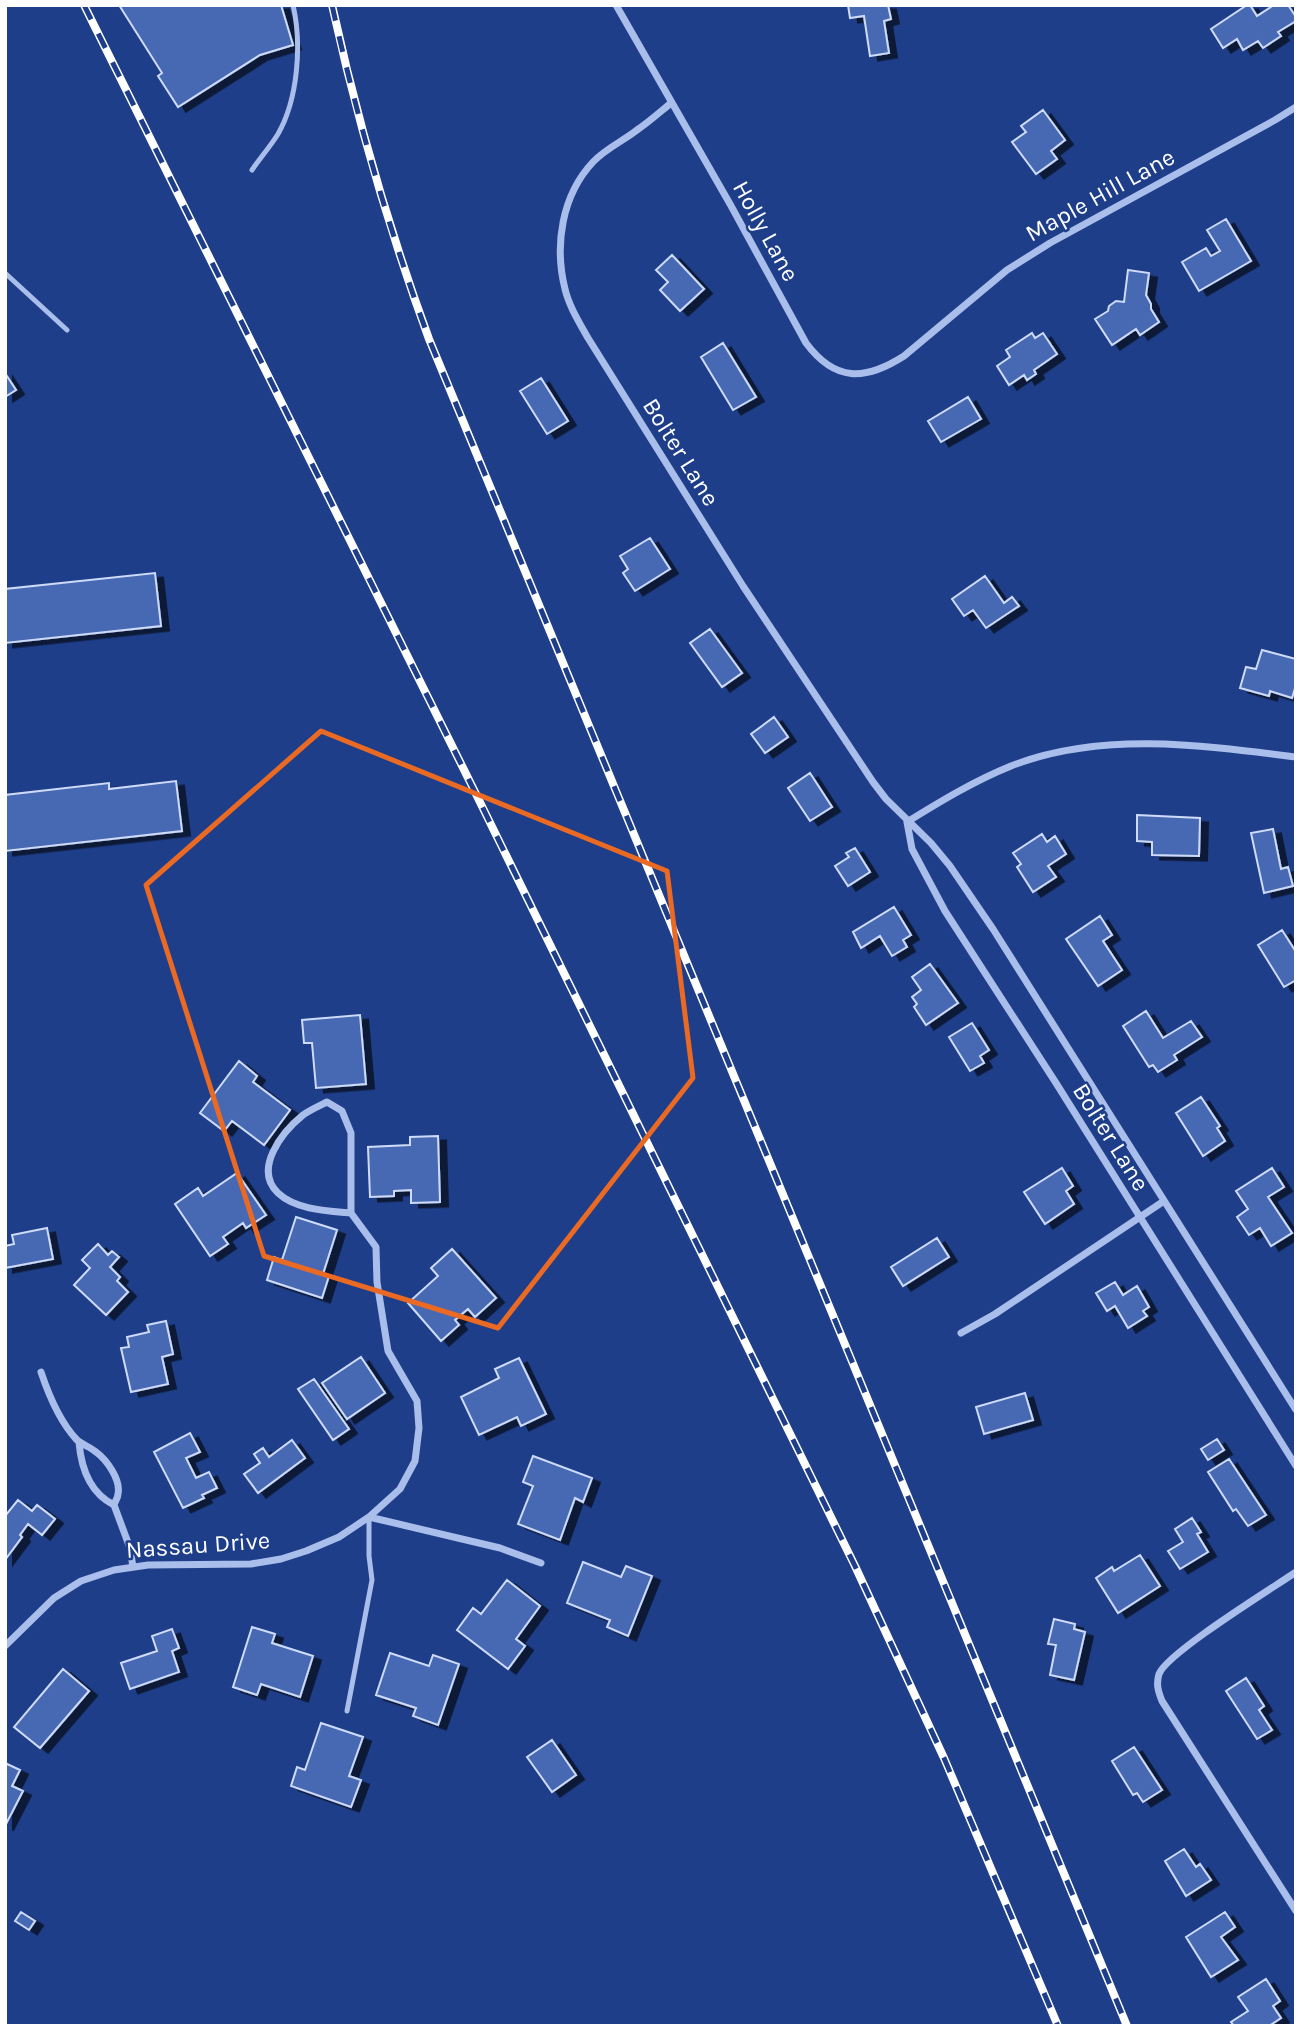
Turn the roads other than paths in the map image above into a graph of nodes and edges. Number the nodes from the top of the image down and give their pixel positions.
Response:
1 (293, 5) edge
2 (617, 5) edge
3 (671, 103) junction
4 (1296, 107) edge
5 (252, 170) dead end
6 (5, 273) edge
7 (66, 330) dead end
8 (933, 331) joint
9 (1296, 757) edge
10 (907, 822) junction
11 (1164, 1201) junction
12 (351, 1213) junction
13 (1139, 1218) junction
14 (961, 1332) dead end
15 (41, 1372) dead end
16 (1296, 1410) edge
17 (79, 1442) junction
18 (1296, 1466) edge
19 (114, 1505) junction
20 (369, 1517) junction
21 (541, 1563) dead end
22 (133, 1567) junction
23 (1296, 1573) edge
24 (5, 1646) edge
25 (347, 1711) dead end
26 (1296, 1910) edge

1 - 5 lane
2 - 3 street, Holly Lane
3 - 8 street, Holly Lane
3 - 10 street, Bolter Lane
4 - 8 street, Maple Hill Lane
6 - 7 lane
9 - 10 street
10 - 11 street, Bolter Lane
10 - 13 street, Bolter Lane
11 - 13 street
11 - 16 street, Bolter Lane
12 - 12 street
12 - 20 street, Nassau Drive
13 - 14 street
13 - 18 street, Bolter Lane
15 - 17 street
17 - 19 street
17 - 19 street
19 - 22 street
20 - 21 street
20 - 22 street, Nassau Drive
20 - 25 lane
22 - 24 street, Nassau Drive
23 - 26 street

